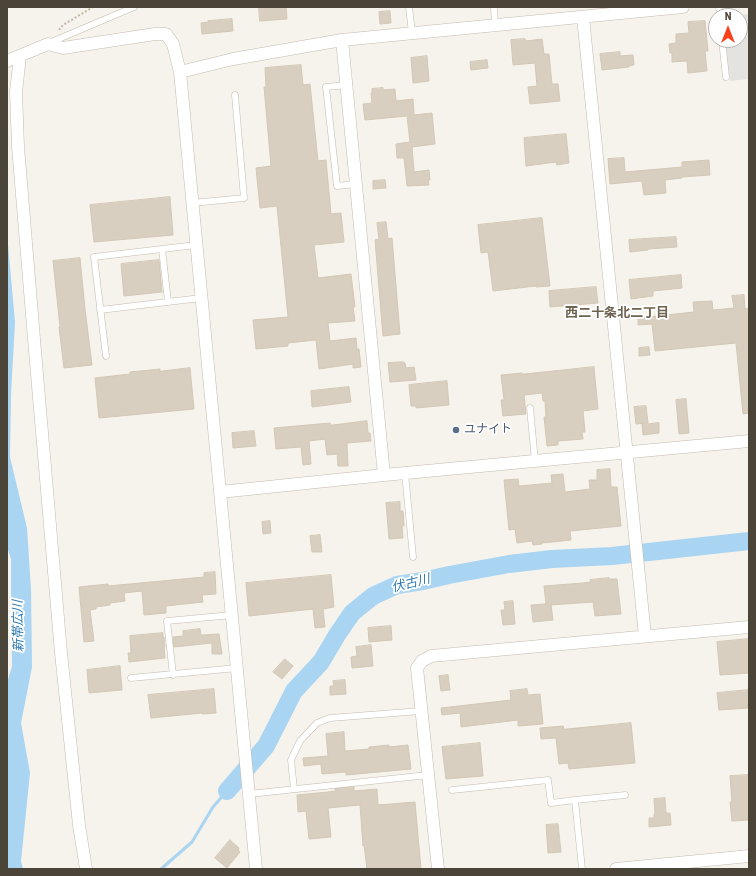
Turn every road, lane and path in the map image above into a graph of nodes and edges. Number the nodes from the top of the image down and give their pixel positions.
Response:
1 (93, 7) edge
2 (134, 7) edge
3 (409, 7) edge
4 (494, 7) edge
5 (683, 7) edge
6 (648, 9) edge
7 (583, 17) junction
8 (495, 26) junction
9 (412, 34) junction
10 (342, 40) junction
11 (48, 44) junction
12 (723, 48) edge
13 (20, 56) junction
14 (7, 61) edge
15 (180, 72) junction
16 (726, 77) dead end
17 (347, 85) junction
18 (235, 95) dead end
19 (356, 184) junction
20 (192, 202) junction
21 (196, 245) junction
22 (162, 249) junction
23 (201, 298) junction
24 (168, 302) junction
25 (100, 310) junction
26 (106, 356) dead end
27 (530, 408) dead end
28 (749, 440) edge
29 (626, 453) junction
30 (535, 461) junction
31 (405, 473) junction
32 (384, 476) junction
33 (220, 492) junction
34 (413, 557) dead end
35 (232, 615) junction
36 (749, 627) edge
37 (645, 636) junction
38 (237, 668) junction
39 (173, 674) junction
40 (131, 678) dead end
41 (421, 711) junction
42 (428, 774) junction
43 (294, 789) junction
44 (452, 790) dead end
45 (249, 792) junction
46 (626, 795) dead end
47 (575, 800) junction
48 (749, 856) edge
49 (724, 864) edge
50 (86, 869) edge
51 (256, 869) edge
52 (438, 869) edge
53 (582, 869) edge
54 (616, 869) edge

1 - 11 path
2 - 11 lane
3 - 9 lane
4 - 8 lane
5 - 6 street
6 - 7 street
7 - 8 street
7 - 29 street
8 - 9 street
9 - 10 street
10 - 15 street
10 - 17 street
11 - 13 street
11 - 15 street
12 - 16 lane
13 - 14 street
13 - 50 street
15 - 20 street
17 - 19 street
17 - 19 lane
18 - 20 lane
19 - 32 street
20 - 21 street
21 - 22 lane
21 - 23 street
22 - 24 lane
22 - 25 lane
23 - 24 lane
23 - 33 street
24 - 25 lane
25 - 26 lane
27 - 30 lane
28 - 29 street
29 - 30 street
29 - 37 street
30 - 31 street
31 - 32 street
31 - 34 lane
32 - 33 street
33 - 35 street
35 - 38 street
35 - 39 lane
36 - 37 street
37 - 41 street
38 - 39 lane
38 - 45 street
39 - 40 lane
41 - 42 street
41 - 43 lane
42 - 43 lane
42 - 52 street
43 - 45 lane
44 - 47 lane
45 - 51 street
46 - 47 lane
47 - 53 lane
48 - 49 street
49 - 54 street

